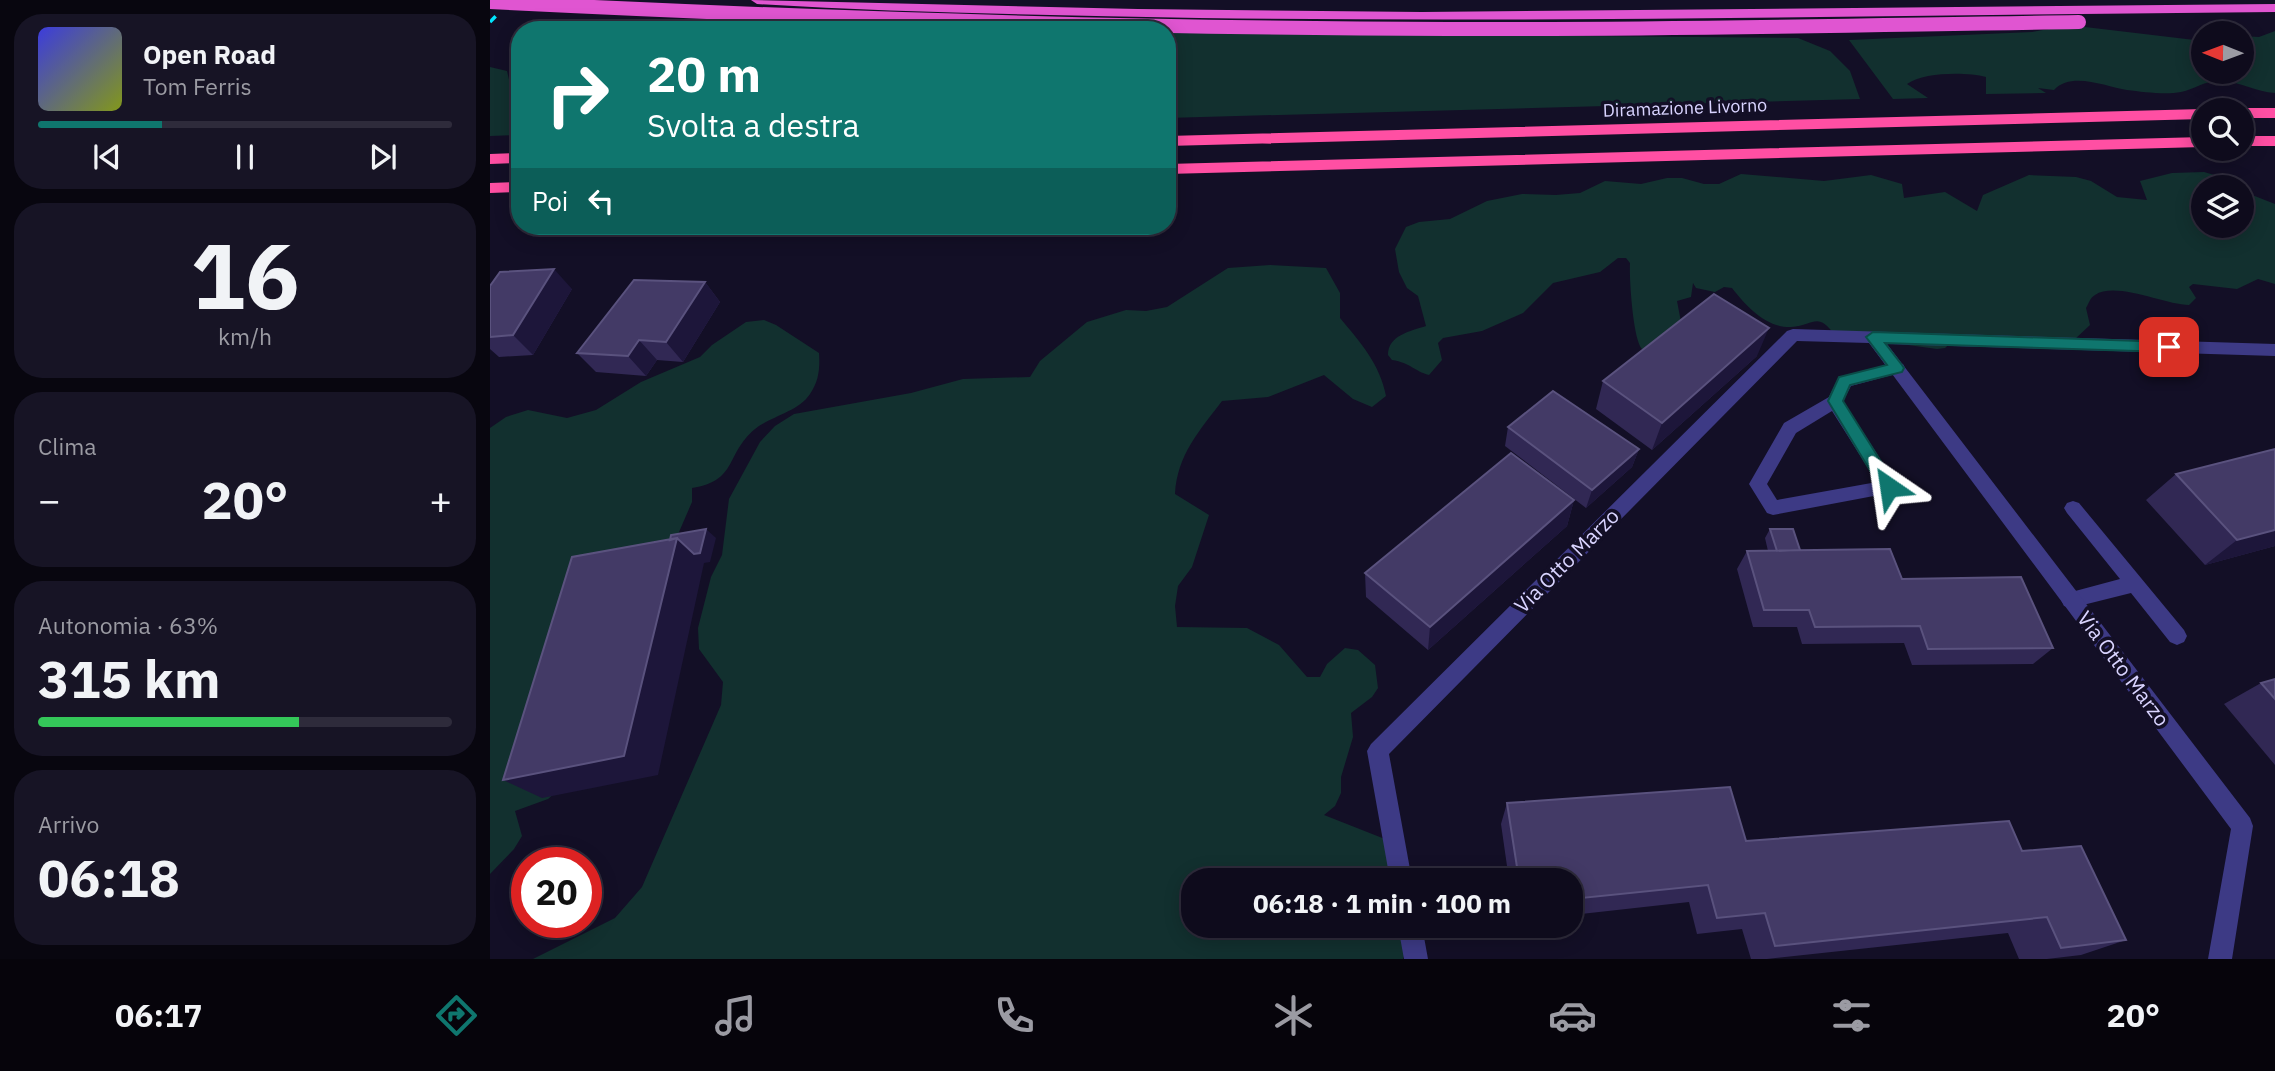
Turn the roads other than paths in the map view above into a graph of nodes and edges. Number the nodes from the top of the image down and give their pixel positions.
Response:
1 (757, 0) edge
2 (490, 2) edge
3 (2275, 8) edge
4 (2077, 17) junction
5 (2275, 19) edge
6 (993, 21) edge
7 (1176, 25) edge
8 (2254, 113) edge
9 (2275, 113) edge
10 (2191, 114) edge
11 (1176, 141) edge
12 (2254, 141) edge
13 (2275, 141) edge
14 (2191, 142) edge
15 (511, 158) edge
16 (490, 159) edge
17 (1176, 169) edge
18 (511, 187) edge
19 (490, 188) edge
20 (1873, 337) junction
21 (2275, 350) edge
22 (1897, 368) junction
23 (1835, 401) junction
24 (2073, 508) dead end
25 (2134, 584) junction
26 (2071, 600) junction
27 (2177, 636) dead end
28 (1400, 868) edge
29 (1412, 938) edge
30 (1416, 959) edge
31 (2220, 959) edge

1 - 4 highway
2 - 6 highway, bridge
3 - 4 highway
4 - 5 highway
4 - 7 highway, bridge
8 - 9 highway
10 - 11 highway, Diramazione Livorno
12 - 13 highway
14 - 17 highway
15 - 16 highway
18 - 19 highway
20 - 21 street, Via Otto Marzo
20 - 22 street, Via Otto Marzo
20 - 28 street, Via Otto Marzo
22 - 23 street
22 - 26 street, Via Otto Marzo
23 - 23 street
24 - 25 street
25 - 26 street
25 - 27 street
26 - 31 street, Via Otto Marzo
29 - 30 street

